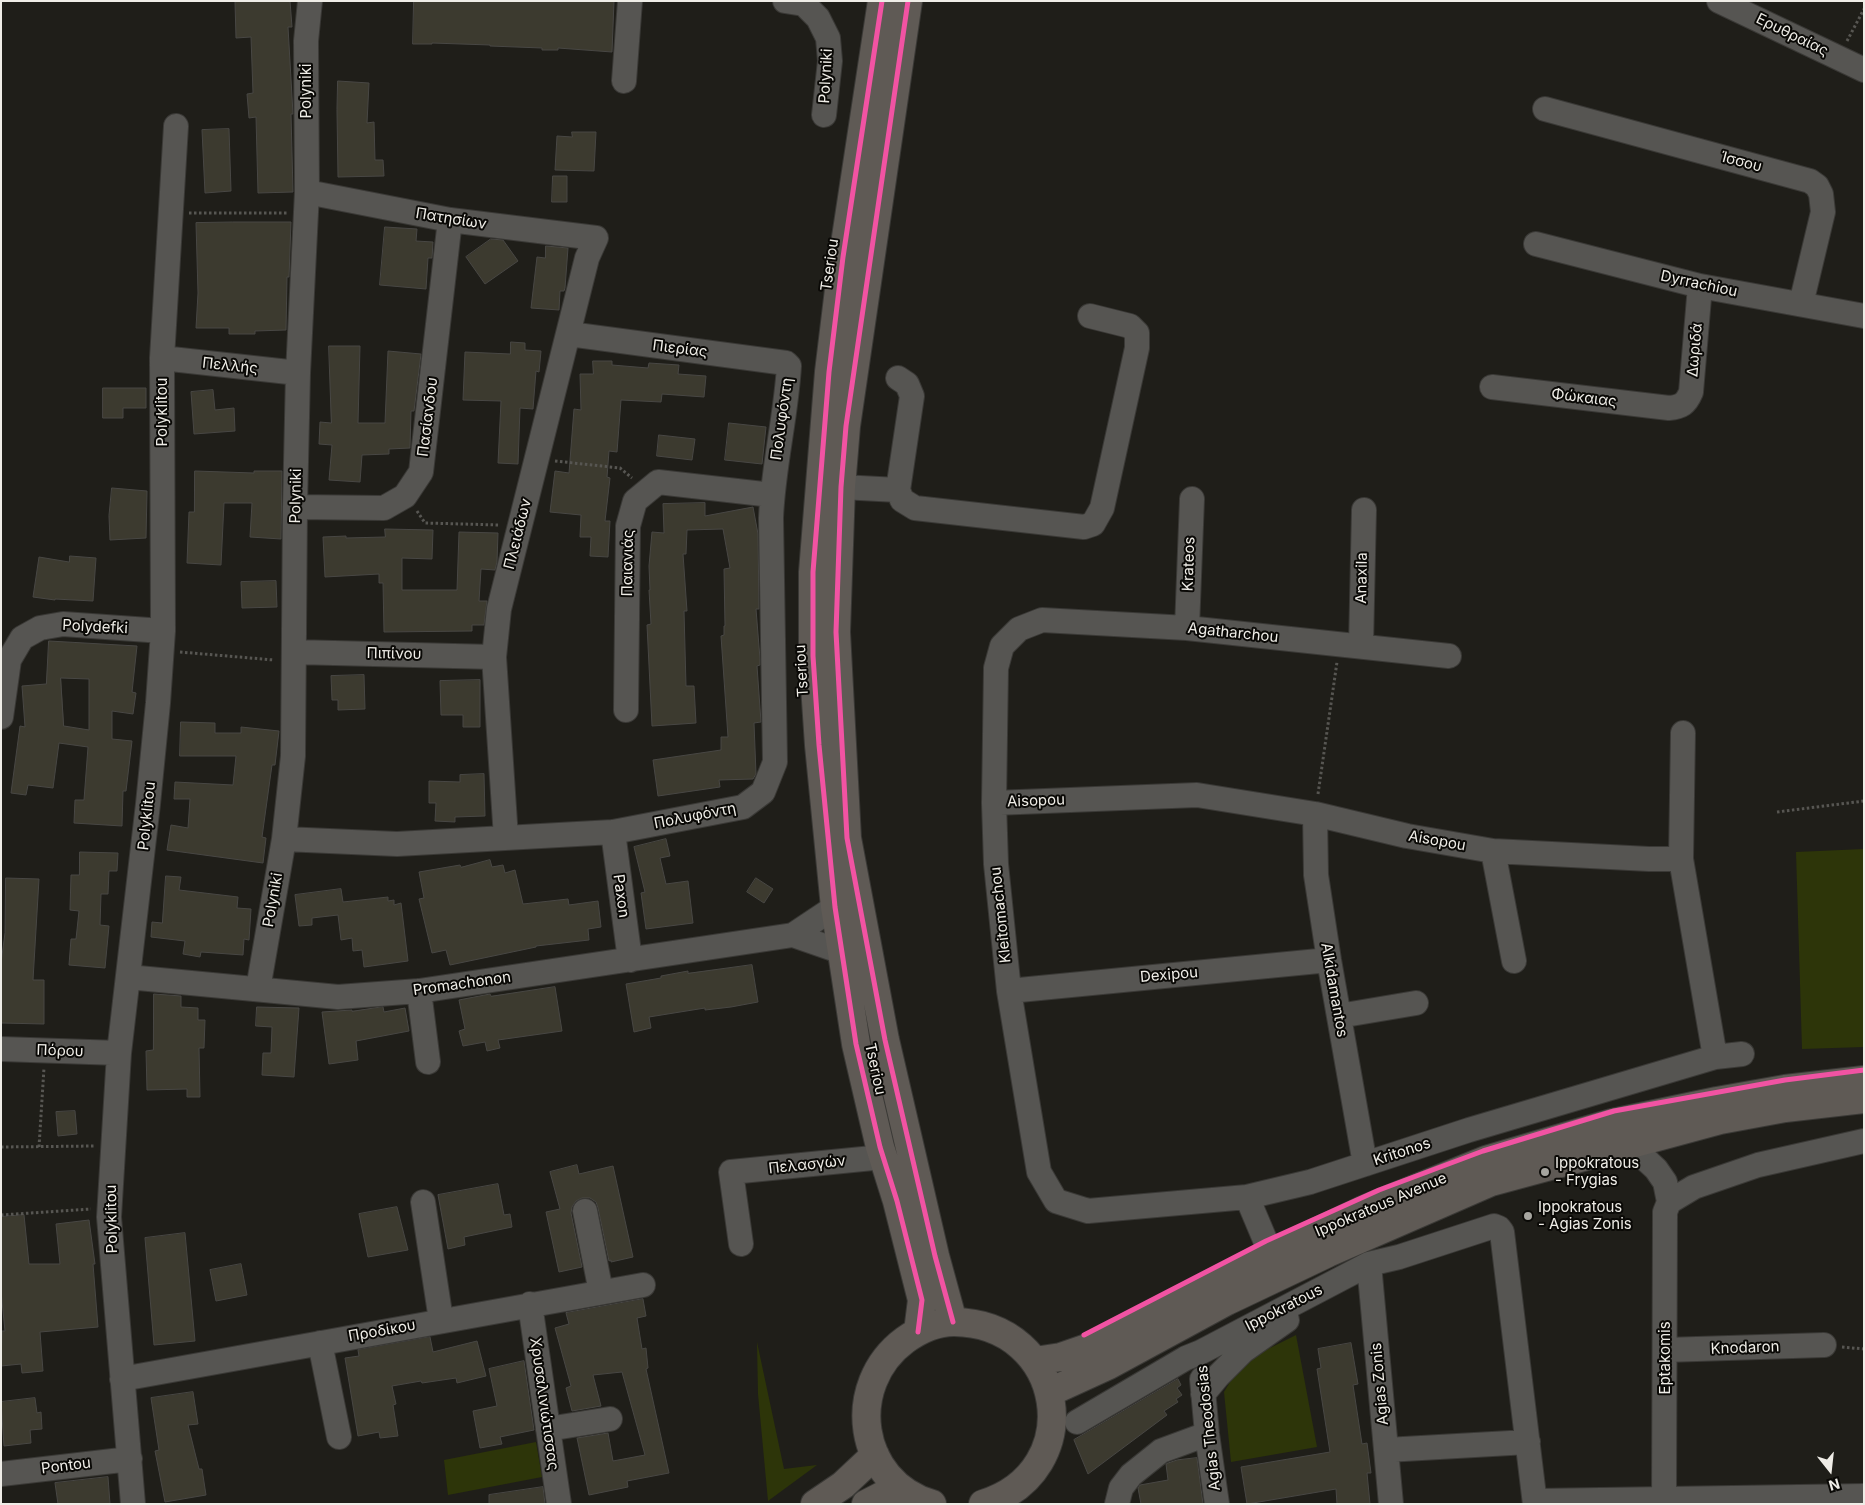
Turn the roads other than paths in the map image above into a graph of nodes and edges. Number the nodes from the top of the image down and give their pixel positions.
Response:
1 (310, 1) edge
2 (630, 1) edge
3 (785, 1) edge
4 (882, 1) edge
5 (908, 1) edge
6 (1719, 1) edge
7 (1864, 70) edge
8 (624, 81) dead end
9 (1545, 108) dead end
10 (824, 115) dead end
11 (176, 126) dead end
12 (306, 202) junction
13 (450, 220) junction
14 (596, 238) joint
15 (1536, 244) dead end
16 (1700, 286) junction
17 (1801, 304) junction
18 (1090, 316) dead end
19 (1864, 316) edge
20 (568, 334) junction
21 (162, 358) junction
22 (789, 366) joint
23 (298, 373) junction
24 (898, 378) dead end
25 (1492, 387) dead end
26 (1677, 408) joint
27 (840, 487) junction
28 (898, 490) junction
29 (772, 495) junction
30 (1192, 499) dead end
31 (295, 507) junction
32 (1364, 510) dead end
33 (1187, 628) junction
34 (1019, 629) joint
35 (163, 641) junction
36 (1350, 645) junction
37 (294, 656) junction
38 (1448, 656) dead end
39 (494, 657) junction
40 (626, 710) dead end
41 (1, 716) edge
42 (1683, 733) dead end
43 (994, 803) junction
44 (1316, 814) junction
45 (613, 832) junction
46 (506, 838) junction
47 (284, 839) junction
48 (1493, 851) junction
49 (1681, 859) junction
50 (835, 907) junction
51 (794, 935) junction
52 (842, 952) junction
53 (630, 960) junction
54 (1329, 960) junction
55 (1514, 961) dead end
56 (128, 977) junction
57 (258, 989) junction
58 (419, 990) junction
59 (1009, 991) junction
60 (1416, 1004) dead end
61 (1339, 1016) junction
62 (1, 1048) edge
63 (119, 1053) junction
64 (1742, 1054) dead end
65 (1715, 1057) junction
66 (428, 1062) dead end
67 (1864, 1080) edge
68 (1864, 1100) edge
69 (1672, 1133) junction
70 (1864, 1141) edge
71 (1629, 1144) junction
72 (883, 1158) junction
73 (1365, 1164) junction
74 (1656, 1169) junction
75 (1247, 1197) junction
76 (423, 1202) dead end
77 (1056, 1202) joint
78 (1667, 1207) junction
79 (584, 1211) dead end
80 (741, 1244) dead end
81 (1271, 1254) junction
82 (1369, 1264) junction
83 (643, 1285) dead end
84 (1352, 1289) dead end
85 (601, 1292) junction
86 (530, 1304) junction
87 (441, 1320) junction
88 (953, 1322) junction
89 (1180, 1326) junction
90 (918, 1332) junction
91 (320, 1342) junction
92 (1824, 1345) dead end
93 (1665, 1350) junction
94 (1201, 1352) junction
95 (1035, 1361) junction
96 (122, 1379) junction
97 (1050, 1392) junction
98 (1203, 1394) junction
99 (610, 1418) dead end
100 (1077, 1422) dead end
101 (548, 1429) junction
102 (1207, 1434) junction
103 (339, 1437) dead end
104 (1528, 1442) junction
105 (1386, 1450) junction
106 (875, 1455) junction
107 (130, 1459) junction
108 (1, 1474) edge
109 (899, 1487) junction
110 (1017, 1495) edge
111 (1854, 1499) edge
112 (1664, 1501) edge
113 (1535, 1502) edge
114 (133, 1504) edge
115 (558, 1504) edge
116 (815, 1504) edge
117 (866, 1504) edge
118 (932, 1504) edge
119 (983, 1504) edge
120 (1117, 1504) edge
121 (1217, 1504) edge
122 (1391, 1504) edge

1 - 12 street, Polyniki
2 - 8 street
3 - 10 street, Polyniki
4 - 50 main road, Tseriou
5 - 27 main road, Tseriou
6 - 7 street, Ερυθραίας
9 - 17 street, Ίσσου
11 - 21 street, Polyklitou
12 - 13 street, Πατησίων
12 - 23 street, Polyniki
13 - 14 street, Πατησίων
13 - 31 street, Πασίανδου
14 - 20 street, Πλειάδων
15 - 16 street, Dyrrachiou
16 - 17 street, Dyrrachiou
16 - 26 street, Δωριδά
17 - 19 street, Dyrrachiou
18 - 28 street
20 - 22 street, Πιερίας
20 - 39 street, Πλειάδων
21 - 23 street, Πελλής
21 - 35 street, Polyklitou
22 - 29 street, Πολυφόντη
23 - 31 street, Polyniki
24 - 28 street
25 - 26 street, Φώκαιας
27 - 28 street
27 - 88 main road, Tseriou
29 - 40 street, Παιανιάς
29 - 45 street, Πολυφόντη
30 - 33 street, Krateos
31 - 37 street, Polyniki
32 - 36 street, Anaxila
33 - 34 street, Agatharchou
33 - 36 street, Agatharchou
34 - 43 street, Kleitomachou
35 - 41 street, Polydefki
35 - 56 street, Polyklitou
36 - 38 street, Agatharchou
37 - 39 street, Πιπίνου
37 - 47 street, Polyniki
39 - 46 street, Πλειάδων
42 - 49 street
43 - 44 street, Aisopou
43 - 59 street, Kleitomachou
44 - 48 street, Aisopou
44 - 54 street, Alkidamantos
45 - 46 street, Πολυφόντη
45 - 53 street, Paxon
46 - 47 street, Πολυφόντη
47 - 57 street, Polyniki
48 - 49 street, Aisopou
48 - 55 street
49 - 65 street
50 - 51 street, Promachonon
50 - 52 main road, Tseriou
51 - 52 street, Promachonon
51 - 53 street, Promachonon
52 - 72 main road, Tseriou
53 - 58 street, Promachonon
54 - 59 street, Dexipou
54 - 61 street, Alkidamantos
56 - 57 street, Promachonon
56 - 63 street, Polyklitou
57 - 58 street, Promachonon
58 - 66 street
59 - 77 street, Kleitomachou
60 - 61 street
61 - 73 street, Alkidamantos
62 - 63 street, Πόρου
63 - 96 street, Polyklitou
64 - 65 street, Kritonos
65 - 73 street, Kritonos
67 - 81 main road, Ippokratous Avenue
68 - 69 main road, Ippokratous Avenue
69 - 71 main road, Ippokratous Avenue
69 - 74 street
70 - 78 street
71 - 74 street
71 - 89 main road, Ippokratous Avenue
72 - 80 street, Πελασγών
72 - 90 main road, Tseriou
73 - 75 street, Kritonos
74 - 78 street, Eptakomis
75 - 77 street, Kritonos
75 - 81 street
76 - 87 street
78 - 93 street, Eptakomis
79 - 85 street
81 - 95 main road, Ippokratous Avenue
82 - 94 street, Ippokratous
82 - 104 street, Ippokratous
82 - 105 street, Agias Zonis
83 - 85 street, Προδίκου
84 - 98 street
85 - 86 street, Προδίκου
86 - 87 street, Προδίκου
86 - 101 street, Χρυσαλινιώτισσας
87 - 91 street, Προδίκου
88 - 90 main road
88 - 95 main road
89 - 94 street
89 - 97 main road, Ippokratous Avenue
90 - 106 main road
91 - 96 street, Προδίκου
91 - 103 street
92 - 93 street, Knodaron
93 - 112 street, Eptakomis
94 - 98 street, Agias Theodosias
94 - 100 street, Ippokratous
95 - 97 main road
96 - 107 street, Polyklitou
97 - 110 main road
98 - 102 street, Agias Theodosias
99 - 101 street
101 - 115 street, Χρυσαλινιώτισσας
102 - 120 street
102 - 121 street, Agias Theodosias
104 - 105 street
104 - 113 street
105 - 122 street, Agias Zonis
106 - 109 main road
106 - 116 main road
107 - 108 street, Pontou
107 - 114 street, Polyklitou
109 - 117 main road
109 - 118 main road
110 - 119 main road
111 - 112 street
112 - 113 street

